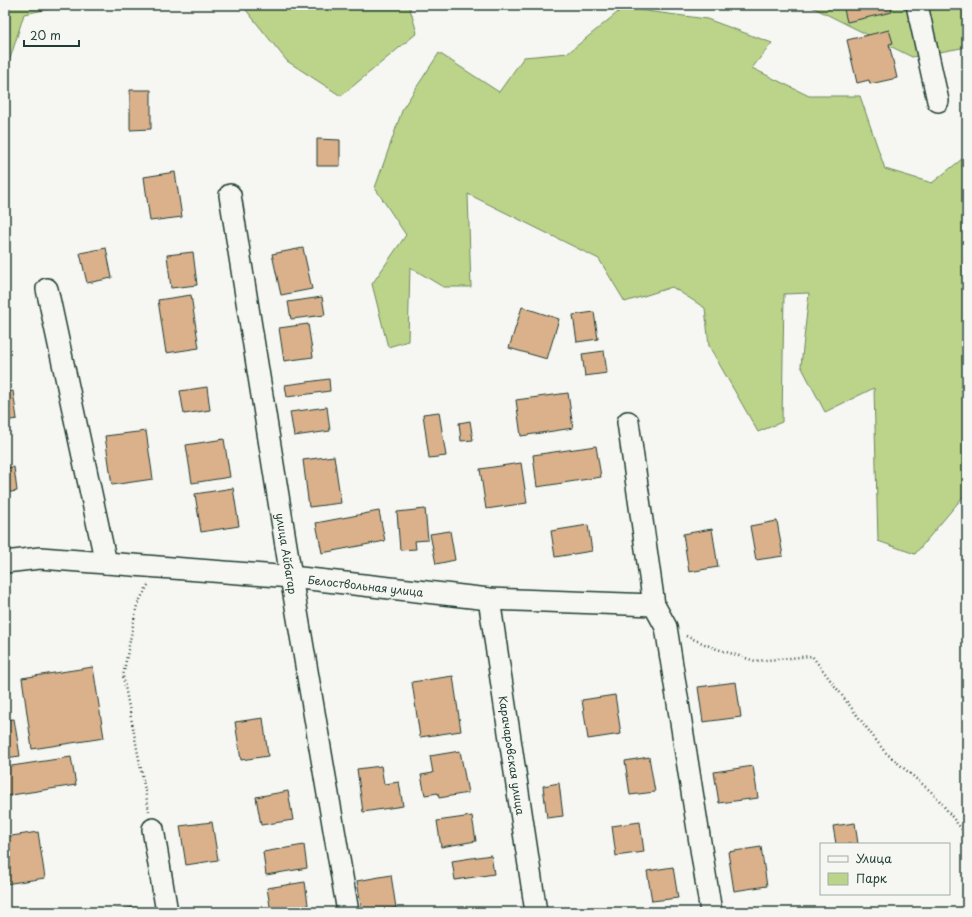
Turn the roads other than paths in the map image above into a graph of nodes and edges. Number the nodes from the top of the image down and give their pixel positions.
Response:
1 (917, 5) edge
2 (938, 101) dead end
3 (230, 195) dead end
4 (46, 289) dead end
5 (628, 422) dead end
6 (5, 562) edge
7 (106, 564) junction
8 (291, 577) junction
9 (489, 599) junction
10 (654, 605) junction
11 (153, 829) road end
12 (167, 912) edge
13 (348, 912) edge
14 (536, 912) edge
15 (711, 912) edge

1 - 2 street
3 - 8 street, улица Айбагар
4 - 7 street
5 - 10 street
6 - 7 street, Белоствольная улица
7 - 8 street, Белоствольная улица
8 - 9 street, Белоствольная улица
8 - 13 street, улица Айбагар
9 - 10 street, Белоствольная улица
9 - 14 street, Карачаровская улица
10 - 15 street
11 - 12 street

